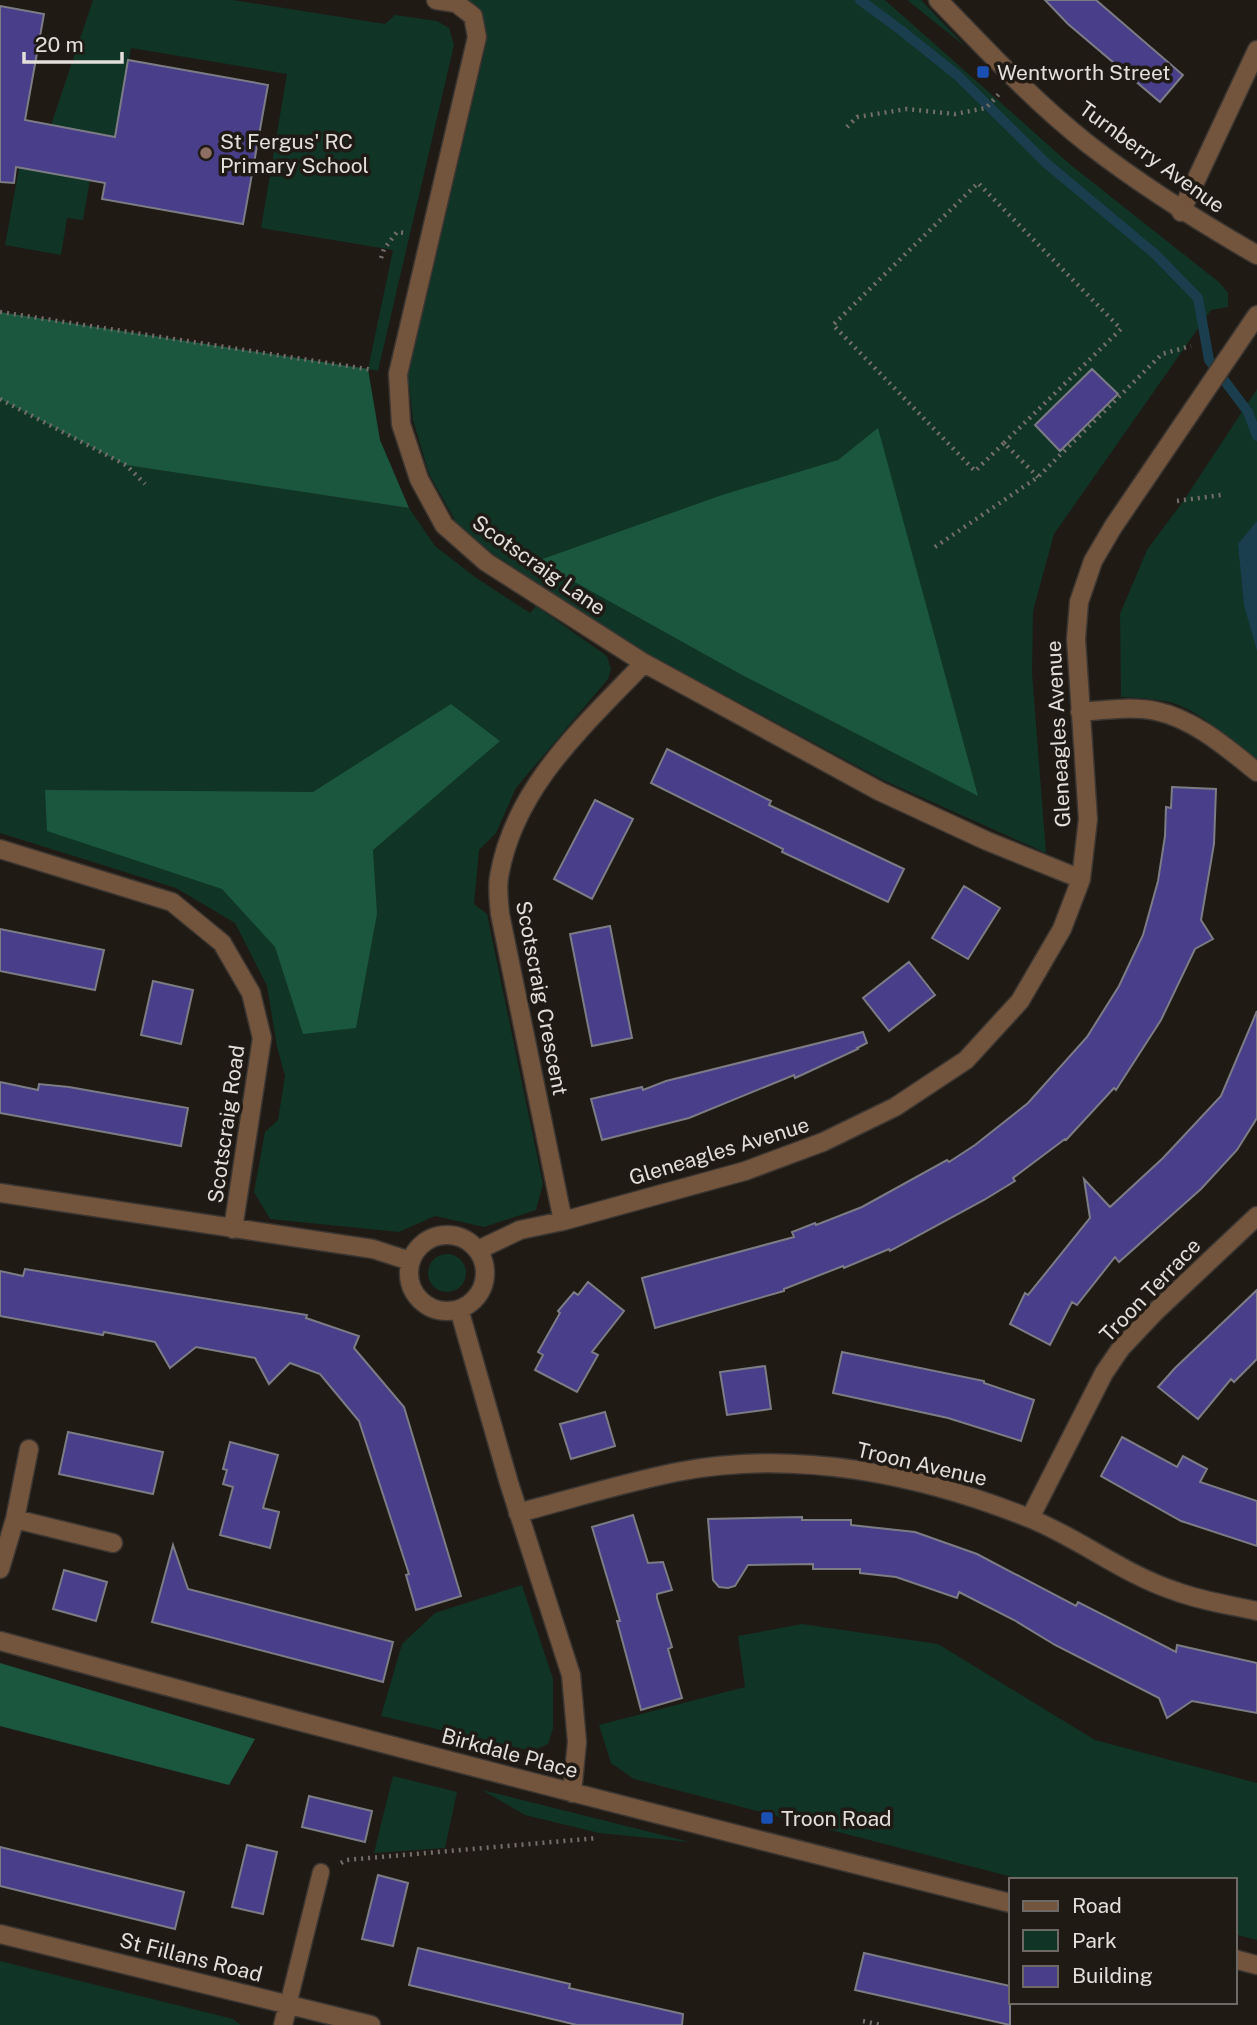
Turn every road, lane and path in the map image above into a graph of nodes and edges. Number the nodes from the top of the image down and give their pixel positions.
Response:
1 (436, 0) edge
2 (938, 0) edge
3 (1257, 50) edge
4 (1014, 78) junction
5 (847, 127) dead end
6 (1181, 212) junction
7 (1257, 255) edge
8 (0, 312) edge
9 (1257, 315) edge
10 (1191, 345) dead end
11 (398, 374) junction
12 (0, 399) edge
13 (1004, 443) junction
14 (1038, 477) junction
15 (145, 484) dead end
16 (1221, 495) dead end
17 (1177, 501) dead end
18 (934, 547) dead end
19 (644, 663) junction
20 (1080, 712) junction
21 (1257, 772) edge
22 (0, 849) edge
23 (1080, 879) junction
24 (0, 1193) edge
25 (1257, 1216) edge
26 (563, 1221) junction
27 (233, 1229) junction
28 (478, 1250) junction
29 (410, 1261) junction
30 (459, 1309) junction
31 (29, 1449) dead end
32 (518, 1513) junction
33 (1030, 1518) junction
34 (15, 1519) junction
35 (113, 1543) dead end
36 (0, 1569) edge
37 (1257, 1611) edge
38 (0, 1641) edge
39 (572, 1793) junction
40 (598, 1838) dead end
41 (321, 1872) joint
42 (1009, 1903) edge
43 (0, 1934) edge
44 (1236, 1960) edge
45 (1257, 1965) edge
46 (288, 2005) junction
47 (863, 2021) dead end
48 (283, 2025) edge
49 (371, 2025) edge
50 (881, 2025) edge

1 - 11 street, Scotscraig Lane
2 - 4 street, Turnberry Avenue
3 - 6 street
4 - 5 path
4 - 6 street, Turnberry Avenue
6 - 7 street, Turnberry Avenue
8 - 11 path
9 - 20 street, Gleneagles Avenue
10 - 14 path
11 - 19 street, Scotscraig Lane
12 - 15 path
13 - 13 path
13 - 14 path
14 - 18 path
16 - 17 path
19 - 23 street, Scotscraig Lane
19 - 26 street, Scotscraig Crescent
20 - 21 street
20 - 23 street, Gleneagles Avenue
22 - 27 street, Scotscraig Road
23 - 26 street, Gleneagles Avenue
24 - 27 street
25 - 33 street, Troon Terrace
26 - 28 street, Gleneagles Avenue
27 - 29 street
28 - 29 street
28 - 30 street
29 - 30 street
30 - 32 street
31 - 34 street
32 - 33 street, Troon Avenue
32 - 39 street
33 - 37 street, Troon Avenue
34 - 35 street
34 - 36 street
38 - 39 street, Birkdale Place
39 - 42 street, Birkdale Place
40 - 41 path
41 - 46 lane
43 - 46 street, St Fillans Road
44 - 45 street
46 - 48 street
46 - 49 street, St Fillans Road
47 - 50 path

